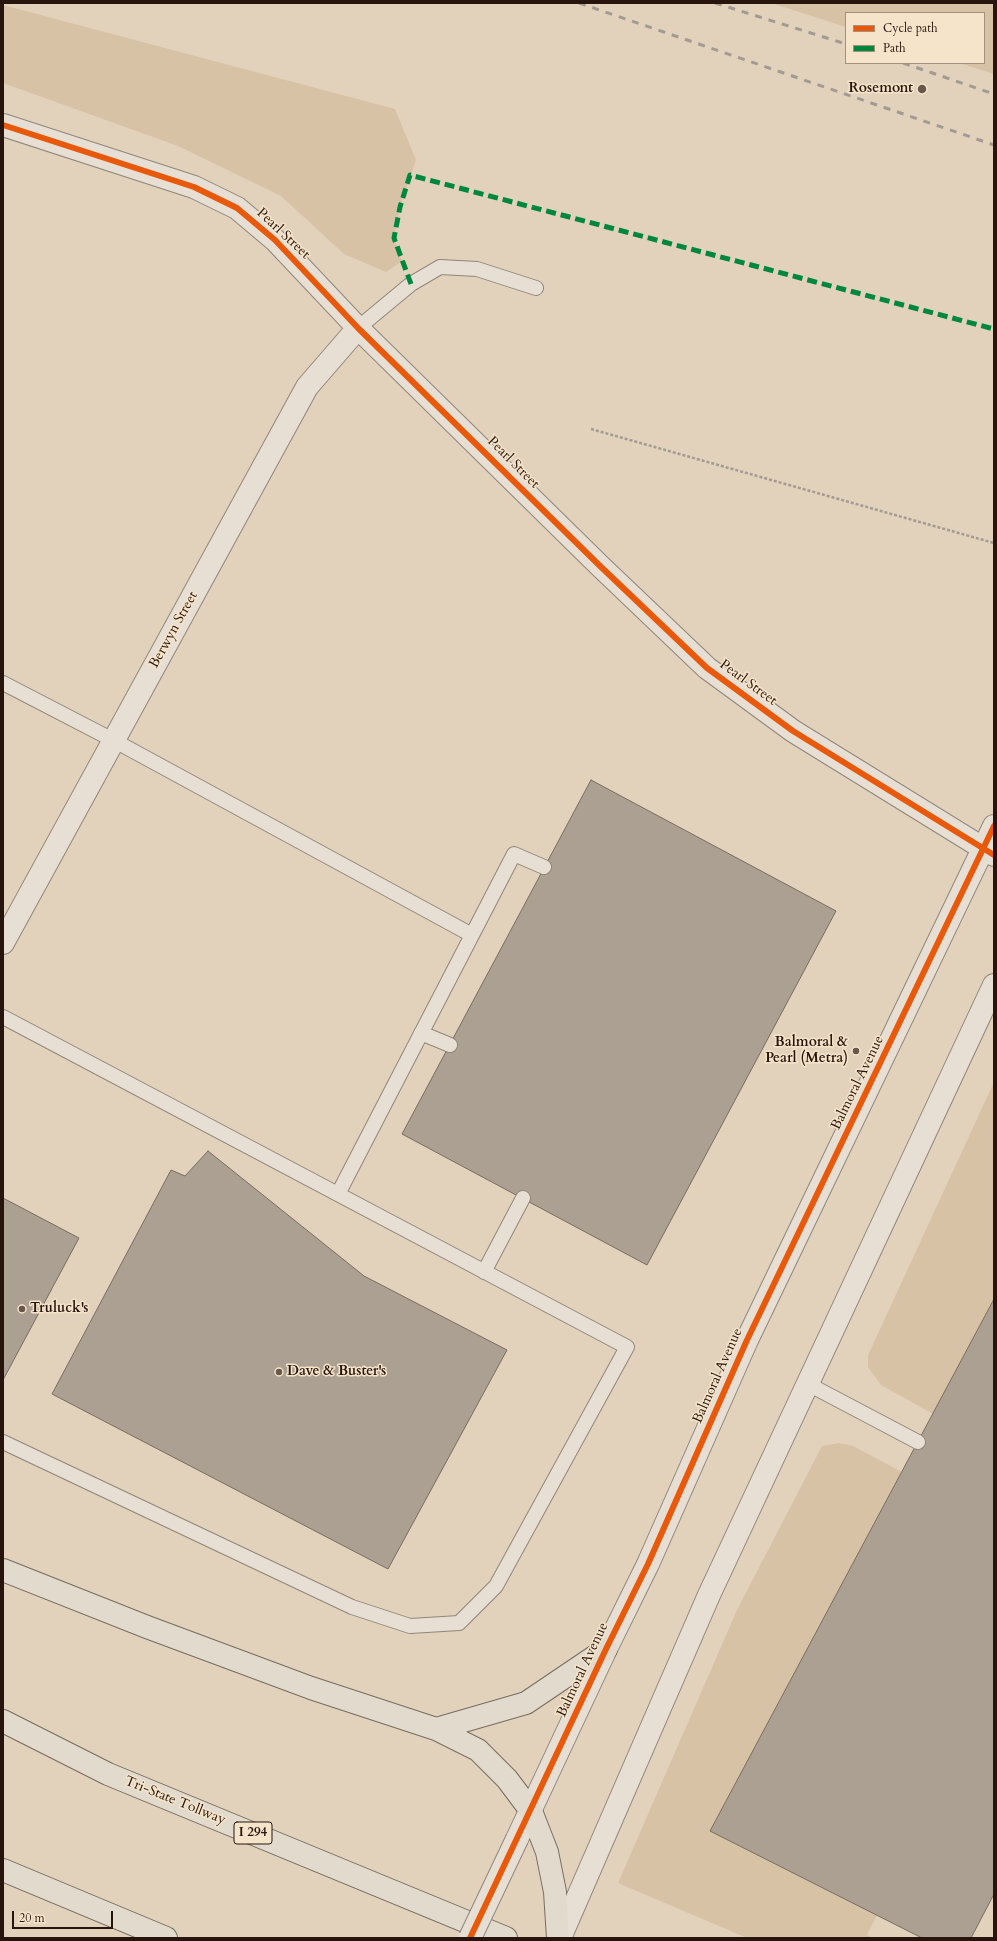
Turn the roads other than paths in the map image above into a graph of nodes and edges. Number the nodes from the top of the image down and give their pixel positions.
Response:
1 (3, 125) edge
2 (536, 288) dead end
3 (358, 328) junction
4 (3, 683) edge
5 (113, 740) junction
6 (994, 826) edge
7 (989, 852) edge
8 (544, 867) dead end
9 (472, 935) junction
10 (3, 943) edge
11 (994, 985) edge
12 (3, 1017) edge
13 (421, 1033) junction
14 (450, 1045) dead end
15 (338, 1194) junction
16 (523, 1198) dead end
17 (484, 1272) junction
18 (808, 1384) junction
19 (3, 1442) edge
20 (918, 1442) dead end
21 (3, 1570) edge
22 (606, 1649) junction
23 (3, 1721) edge
24 (436, 1729) junction
25 (531, 1811) junction
26 (3, 1870) edge
27 (166, 1938) edge
28 (470, 1938) edge
29 (506, 1938) edge
30 (559, 1938) edge

1 - 3 street, Pearl Street
2 - 3 lane
3 - 5 street, Berwyn Street
3 - 7 street, Pearl Street
4 - 5 lane
5 - 9 lane
5 - 10 street, Berwyn Street
6 - 7 street, Balmoral Avenue
7 - 22 street, Balmoral Avenue
8 - 9 lane
9 - 13 lane
11 - 18 street
12 - 15 lane
13 - 14 lane
13 - 15 lane
15 - 17 lane
16 - 17 lane
17 - 19 lane
18 - 20 lane
18 - 30 street
21 - 24 highway
22 - 24 highway
22 - 25 street, Balmoral Avenue
23 - 29 highway, Tri-State Tollway / I 294
24 - 25 highway
25 - 28 street, Balmoral Avenue, bridge
25 - 30 highway
26 - 27 highway

